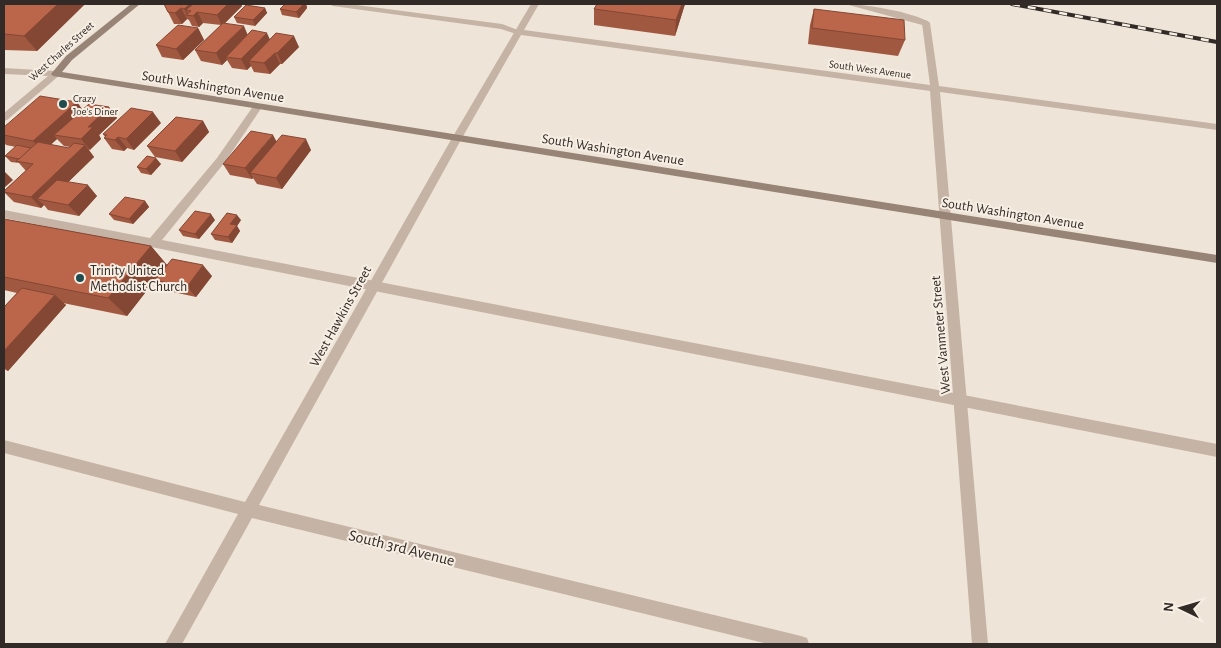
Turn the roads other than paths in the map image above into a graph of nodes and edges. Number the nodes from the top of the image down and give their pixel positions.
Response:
1 (136, 4) edge
2 (333, 4) edge
3 (535, 4) edge
4 (849, 4) edge
5 (519, 32) junction
6 (4, 72) edge
7 (56, 74) junction
8 (935, 90) junction
9 (257, 106) junction
10 (4, 118) edge
11 (1217, 127) edge
12 (457, 138) junction
13 (4, 214) edge
14 (945, 216) junction
15 (153, 243) junction
16 (1217, 259) edge
17 (375, 285) junction
18 (960, 400) junction
19 (4, 447) edge
20 (1217, 451) edge
21 (249, 510) junction
22 (174, 644) edge
23 (801, 644) edge
24 (980, 644) edge

1 - 7 main road, West Charles Street
2 - 5 street, South West Avenue
3 - 5 street, West Hawkins Street
4 - 8 street, West Vanmeter Street
5 - 8 street, South West Avenue
5 - 12 street, West Hawkins Street
6 - 7 street, South Washington Avenue
7 - 9 main road, South Washington Avenue
7 - 10 street, West Charles Street
8 - 11 street, South West Avenue
8 - 14 street, West Vanmeter Street
9 - 12 main road, South Washington Avenue
9 - 15 street
12 - 14 main road, South Washington Avenue
12 - 17 street, West Hawkins Street
13 - 15 street
14 - 16 main road, South Washington Avenue
14 - 18 street, West Vanmeter Street
15 - 17 street
17 - 18 street
17 - 21 street, West Hawkins Street
18 - 20 street
18 - 24 street, West Vanmeter Street
19 - 21 street, South 3rd Avenue
21 - 22 street, West Hawkins Street
21 - 23 street, South 3rd Avenue

